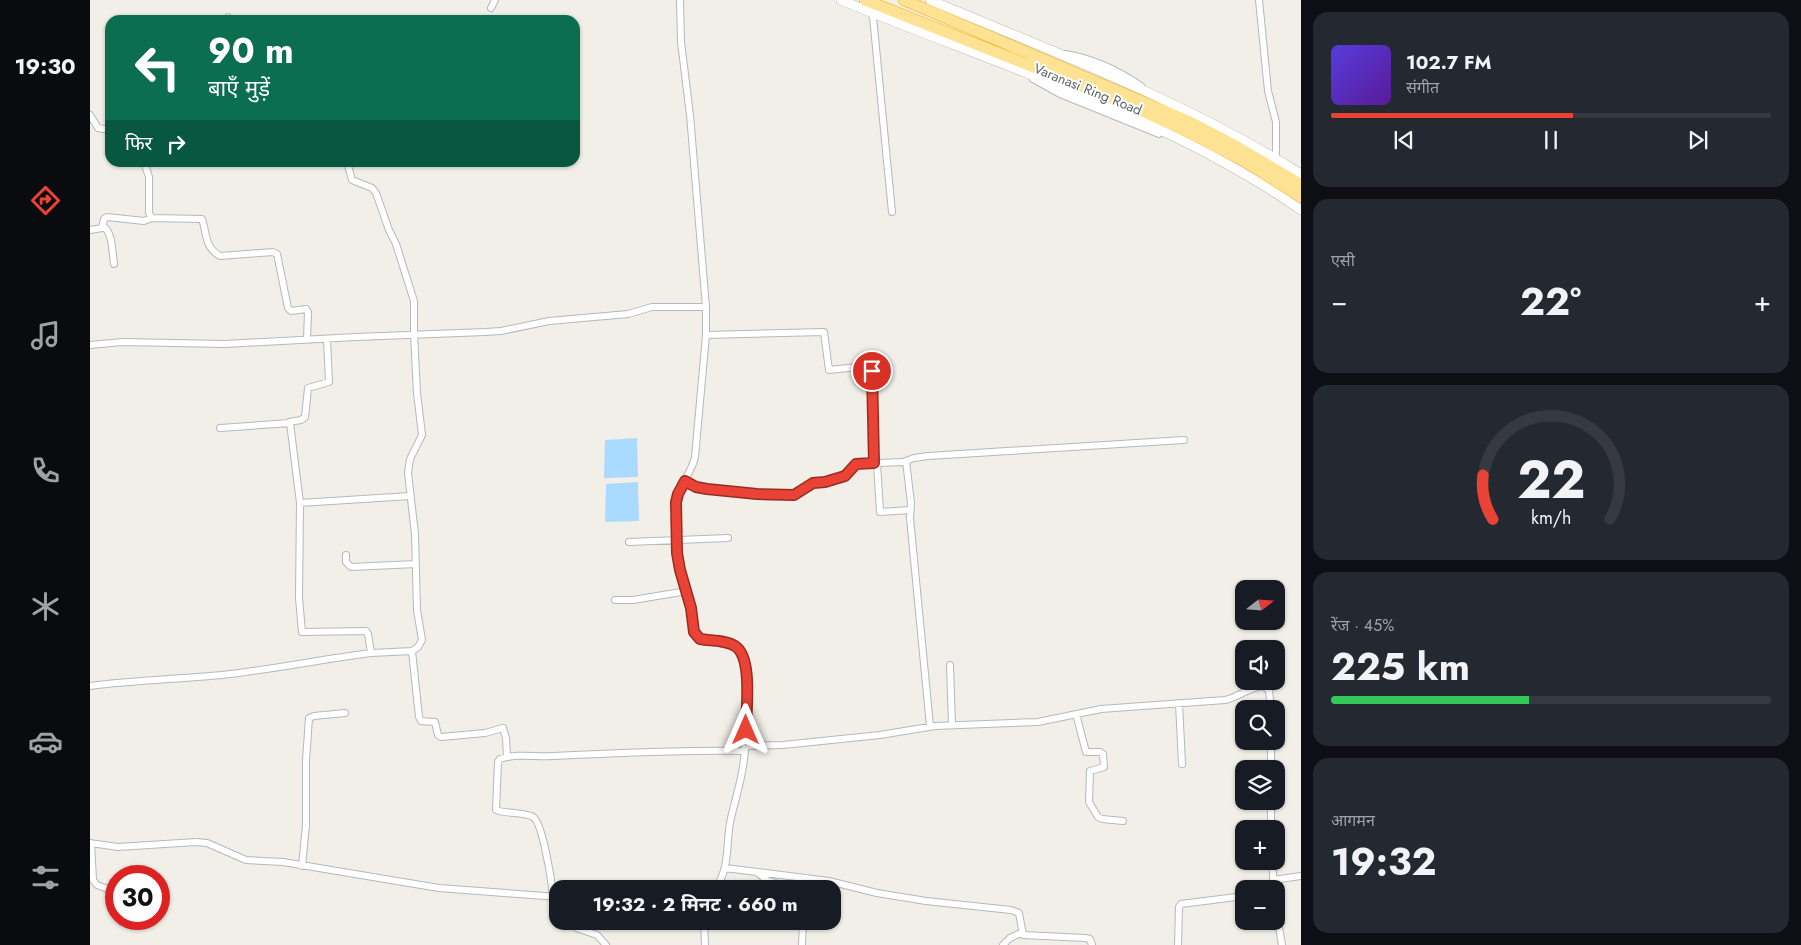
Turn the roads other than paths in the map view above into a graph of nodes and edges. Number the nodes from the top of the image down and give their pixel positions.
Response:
1 (495, 0) edge
2 (680, 0) edge
3 (841, 0) edge
4 (866, 0) edge
5 (904, 0) edge
6 (930, 0) edge
7 (1259, 0) edge
8 (491, 8) dead end
9 (870, 12) junction
10 (90, 115) edge
11 (105, 129) edge
12 (1276, 158) junction
13 (146, 167) edge
14 (348, 167) edge
15 (1301, 174) edge
16 (1301, 185) edge
17 (1301, 197) edge
18 (1301, 210) edge
19 (892, 212) dead end
20 (152, 218) junction
21 (103, 226) junction
22 (90, 230) edge
23 (114, 264) dead end
24 (706, 307) junction
25 (414, 334) junction
26 (706, 335) junction
27 (326, 339) junction
28 (307, 340) junction
29 (90, 345) edge
30 (289, 422) junction
31 (220, 428) dead end
32 (1184, 440) dead end
33 (906, 461) junction
34 (875, 463) junction
35 (685, 481) junction
36 (410, 496) junction
37 (300, 503) junction
38 (910, 510) junction
39 (728, 538) dead end
40 (677, 540) junction
41 (629, 542) dead end
42 (346, 555) dead end
43 (416, 564) junction
44 (687, 591) junction
45 (615, 600) dead end
46 (412, 650) junction
47 (371, 653) junction
48 (950, 665) dead end
49 (90, 686) edge
50 (1270, 700) edge
51 (1180, 703) junction
52 (345, 713) dead end
53 (1076, 714) junction
54 (952, 725) junction
55 (930, 726) junction
56 (746, 748) junction
57 (507, 757) junction
58 (1182, 764) dead end
59 (1123, 821) dead end
60 (90, 843) edge
61 (302, 866) junction
62 (725, 868) junction
63 (1272, 870) edge
64 (758, 873) junction
65 (1301, 876) edge
66 (802, 878) joint
67 (552, 880) edge
68 (722, 880) edge
69 (767, 880) edge
70 (1273, 880) joint
71 (105, 888) edge
72 (549, 897) edge
73 (1235, 897) edge
74 (582, 930) edge
75 (704, 930) edge
76 (803, 930) edge
77 (1279, 930) edge
78 (1021, 933) junction
79 (606, 945) edge
80 (705, 945) edge
81 (802, 945) edge
82 (1003, 945) edge
83 (1092, 945) edge
84 (1178, 945) edge
85 (1282, 945) edge

1 - 8 street
2 - 24 street
3 - 9 street
4 - 17 highway, Varanasi Ring Road
5 - 16 highway
6 - 12 street
7 - 12 street
9 - 18 street
9 - 19 street
10 - 11 street
12 - 15 street
13 - 20 street
14 - 25 street
20 - 21 street
20 - 28 street
21 - 22 street
21 - 23 street
24 - 25 street
24 - 26 street
25 - 27 street
25 - 36 street
26 - 34 street
26 - 35 street
27 - 28 street
27 - 30 street
28 - 29 street
30 - 31 street
30 - 37 street
32 - 33 street
33 - 34 street
33 - 38 street
34 - 35 street
34 - 38 street
35 - 40 street
36 - 37 street
36 - 43 street
37 - 47 street
38 - 55 street
39 - 40 street
40 - 41 street
40 - 44 street
42 - 43 street
43 - 46 street
44 - 45 street
44 - 56 street
46 - 47 street
46 - 57 street
47 - 49 street
48 - 54 street
50 - 51 street
51 - 53 street
51 - 58 street
52 - 61 street
53 - 54 street
53 - 59 street
54 - 55 street
55 - 56 street
56 - 57 street
56 - 62 street
57 - 67 street
60 - 61 street
60 - 71 street
61 - 72 street
62 - 64 street
62 - 68 street
63 - 70 street
64 - 66 street
64 - 69 street
65 - 70 street
66 - 78 street
73 - 84 street
74 - 79 street
75 - 80 street
76 - 81 street
77 - 85 street
78 - 82 street
78 - 83 street

